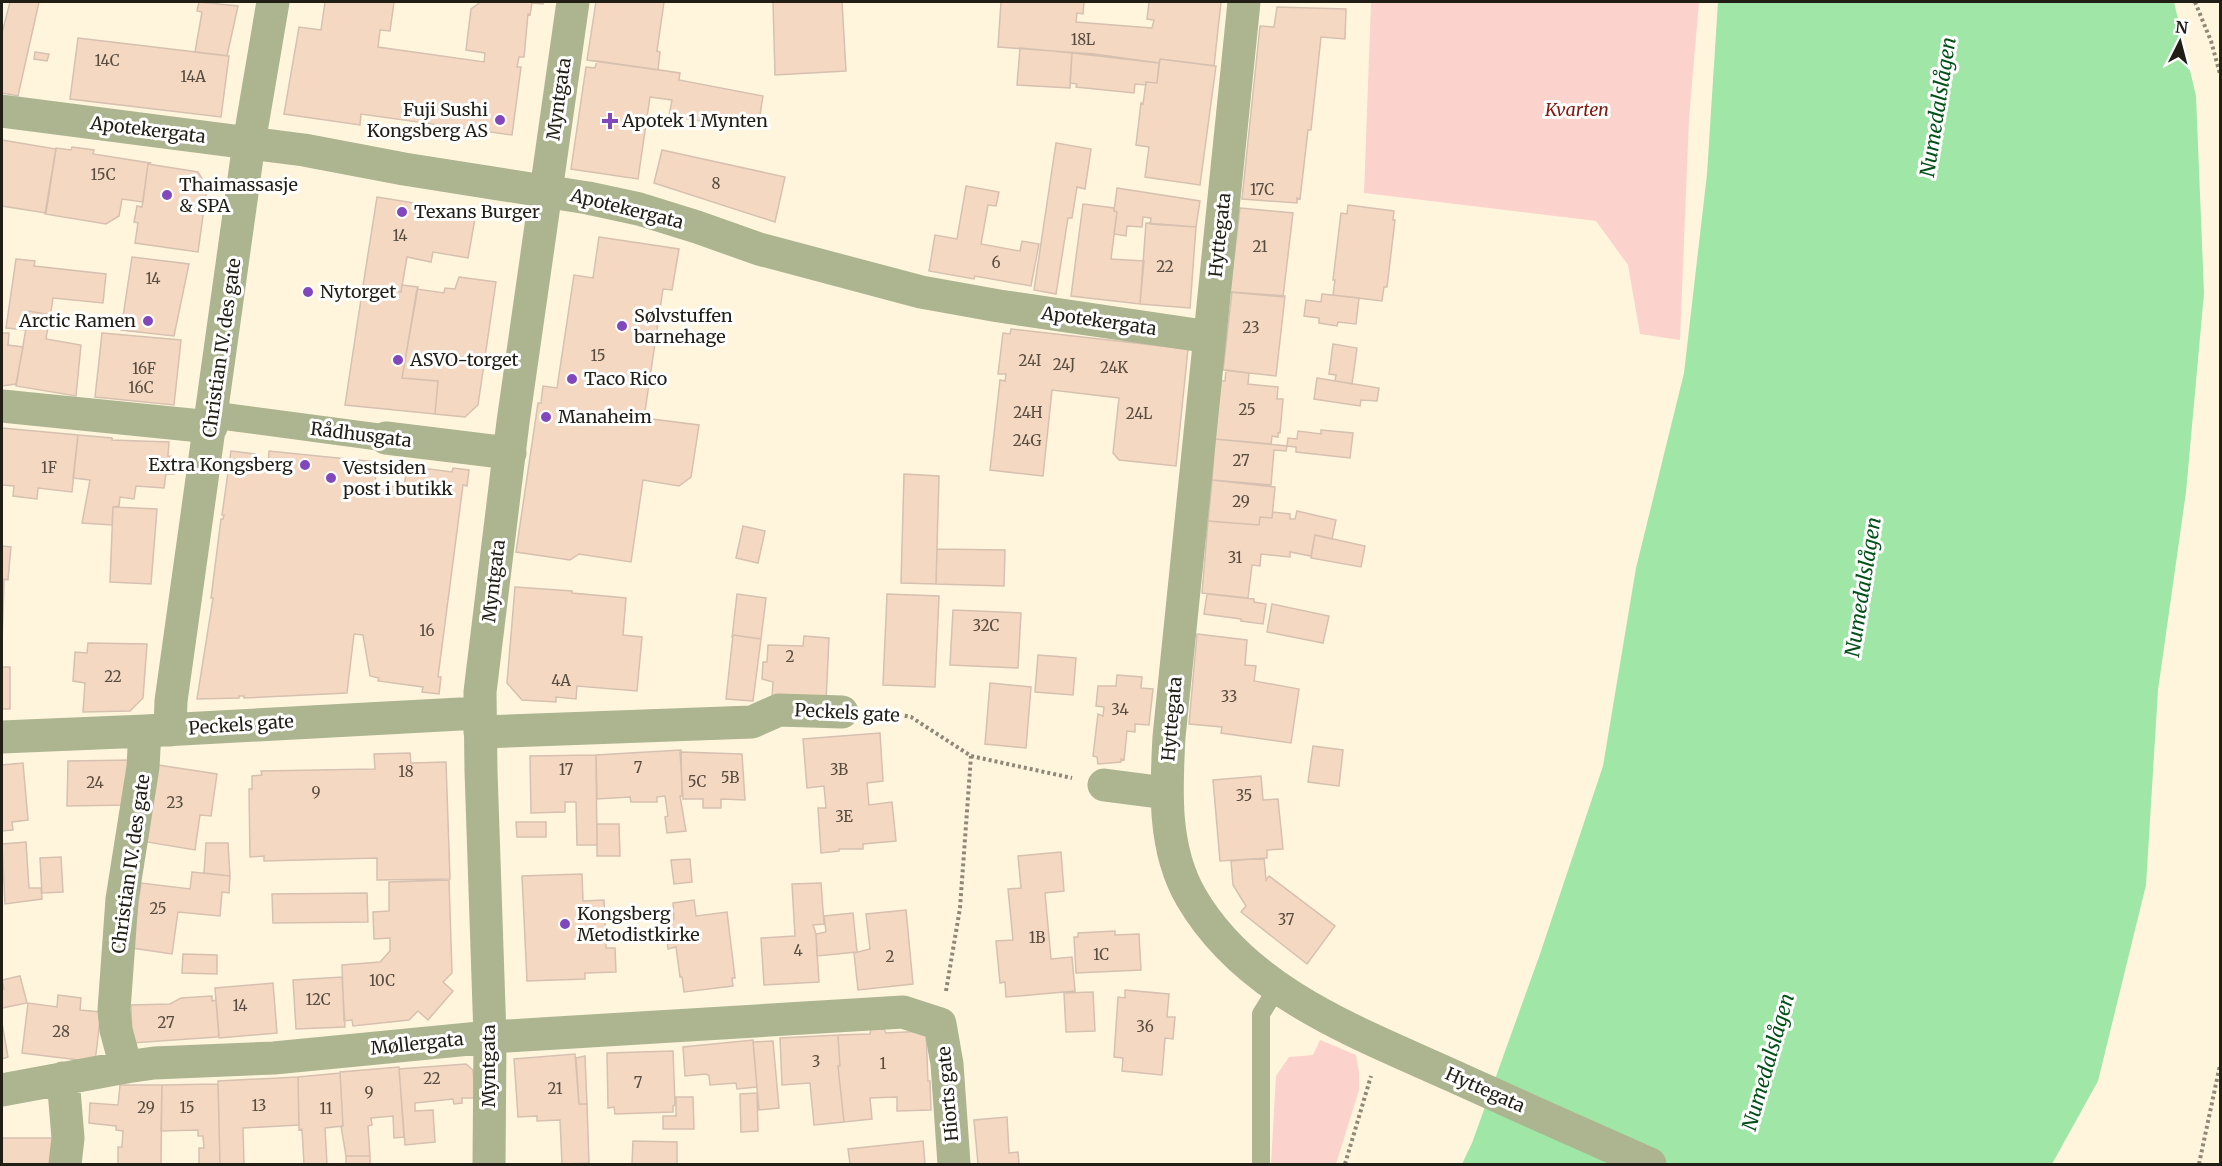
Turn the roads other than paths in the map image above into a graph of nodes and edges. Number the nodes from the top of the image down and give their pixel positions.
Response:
1 (273, 2) edge
2 (573, 2) edge
3 (1244, 2) edge
4 (2, 111) edge
5 (249, 143) junction
6 (545, 190) junction
7 (1210, 337) junction
8 (2, 406) edge
9 (212, 421) junction
10 (386, 438) joint
11 (510, 453) junction
12 (842, 712) road end
13 (480, 722) junction
14 (158, 731) junction
15 (2, 737) edge
16 (1104, 785) road end
17 (1166, 793) junction
18 (1276, 988) junction
19 (940, 1024) joint
20 (489, 1036) junction
21 (126, 1066) junction
22 (63, 1078) junction
23 (2, 1090) edge
24 (65, 1164) edge
25 (489, 1164) edge
26 (954, 1164) edge
27 (1261, 1164) edge
28 (1650, 1164) edge

1 - 5 street, Christian IV. des gate
2 - 6 street, Myntgata
3 - 7 street, Hyttegata
4 - 5 street, Apotekergata
5 - 6 street, Apotekergata
5 - 9 street, Christian IV. des gate
6 - 7 street, Apotekergata
6 - 11 street, Myntgata
7 - 17 street, Hyttegata
8 - 9 street, Rådhusgata
9 - 10 street, Rådhusgata
9 - 14 street, Christian IV. des gate
10 - 11 street, Rådhusgata
11 - 13 street, Myntgata
12 - 13 street, Peckels gate
13 - 14 street, Peckels gate
13 - 20 street, Myntgata
14 - 15 street, Peckels gate
14 - 21 street, Christian IV. des gate
16 - 17 street
17 - 18 street, Hyttegata
18 - 27 lane
18 - 28 street, Hyttegata
19 - 20 street, Møllergata
19 - 26 street, Hiorts gate
20 - 21 street, Møllergata
20 - 25 street, Myntgata
21 - 22 street, Møllergata
22 - 23 street, Møllergata
22 - 24 street

